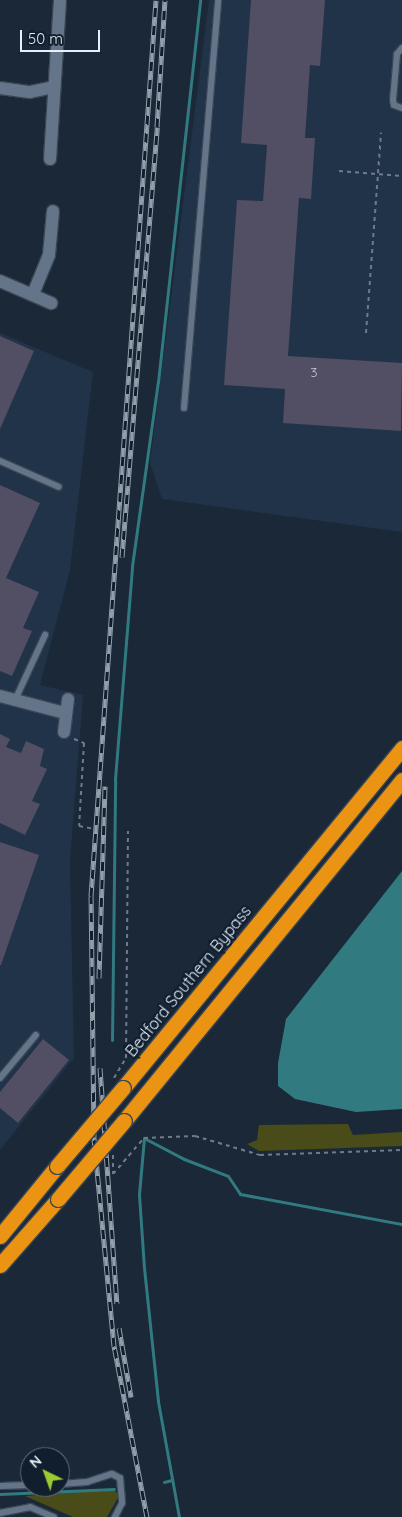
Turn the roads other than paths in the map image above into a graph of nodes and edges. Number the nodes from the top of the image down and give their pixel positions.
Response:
1 (60, 0) edge
2 (218, 0) edge
3 (402, 48) edge
4 (53, 87) junction
5 (0, 88) edge
6 (402, 108) edge
7 (50, 159) dead end
8 (53, 211) dead end
9 (0, 282) edge
10 (32, 294) junction
11 (51, 303) dead end
12 (184, 408) dead end
13 (0, 461) edge
14 (60, 487) dead end
15 (44, 635) dead end
16 (0, 696) edge
17 (68, 699) dead end
18 (15, 700) junction
19 (65, 713) junction
20 (64, 732) road end
21 (402, 748) edge
22 (402, 780) edge
23 (36, 1035) dead end
24 (0, 1078) edge
25 (0, 1236) edge
26 (0, 1265) edge
27 (70, 1483) edge
28 (20, 1485) edge
29 (0, 1486) edge
30 (0, 1513) edge
31 (54, 1517) edge
32 (114, 1517) edge

1 - 4 street
2 - 12 lane
3 - 6 lane
4 - 5 street
4 - 7 street
8 - 10 street
9 - 10 street
10 - 11 street
13 - 14 lane
15 - 18 lane
16 - 18 street
17 - 19 street
18 - 19 street
19 - 20 street
21 - 25 highway, Bedford Southern Bypass, bridge
22 - 26 highway, bridge
23 - 24 lane
27 - 32 lane
28 - 29 lane
30 - 31 lane

